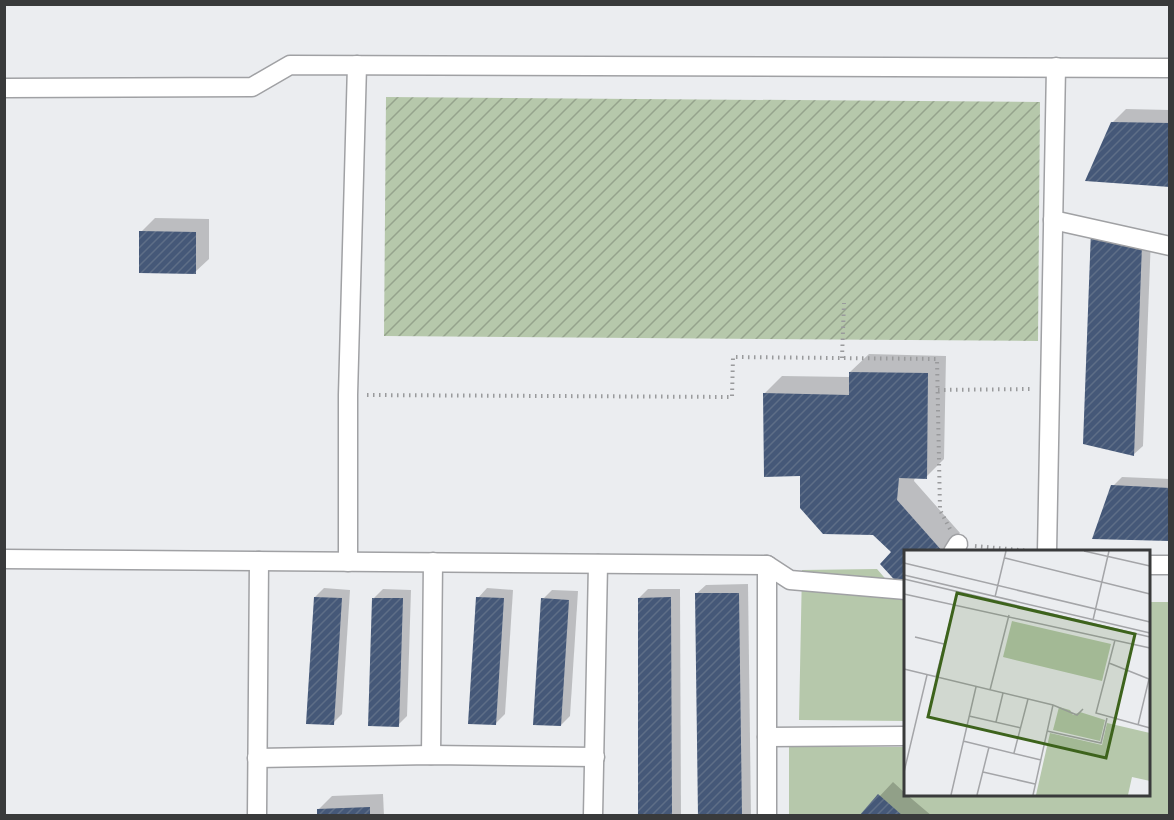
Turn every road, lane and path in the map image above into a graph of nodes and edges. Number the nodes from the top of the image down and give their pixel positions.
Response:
1 (357, 64) junction
2 (1056, 68) junction
3 (1170, 68) edge
4 (4, 88) edge
5 (1053, 220) junction
6 (1170, 246) edge
7 (843, 303) dead end
8 (842, 358) junction
9 (1050, 389) junction
10 (938, 390) junction
11 (348, 395) junction
12 (956, 548) edge
13 (996, 550) edge
14 (1047, 550) edge
15 (4, 559) edge
16 (259, 561) junction
17 (348, 562) junction
18 (433, 562) junction
19 (598, 564) junction
20 (767, 565) junction
21 (1150, 565) edge
22 (1170, 565) edge
23 (904, 590) edge
24 (904, 736) edge
25 (767, 737) junction
26 (430, 756) junction
27 (595, 757) junction
28 (257, 758) junction
29 (257, 816) edge
30 (593, 816) edge
31 (767, 816) edge

1 - 2 street
1 - 4 street
1 - 11 street
2 - 3 street
2 - 5 street
5 - 6 street
5 - 9 street
7 - 8 path
8 - 10 path
8 - 11 path
9 - 10 path
9 - 14 street
10 - 12 path
11 - 17 street
12 - 13 path
15 - 16 street
16 - 17 street
16 - 28 street
17 - 18 street
18 - 19 street
18 - 26 street
19 - 20 street
19 - 27 street
20 - 23 street
20 - 25 street
21 - 22 street
24 - 25 street
25 - 31 street
26 - 27 street
26 - 28 street
27 - 30 street
28 - 29 street

